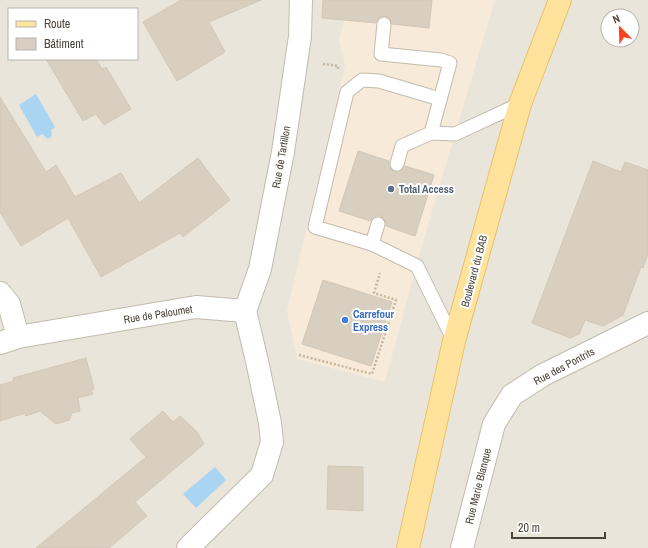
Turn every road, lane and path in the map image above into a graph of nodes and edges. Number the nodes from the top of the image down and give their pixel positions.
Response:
1 (301, 0) edge
2 (560, 0) edge
3 (384, 24) dead end
4 (440, 99) junction
5 (520, 104) junction
6 (431, 133) junction
7 (397, 164) dead end
8 (378, 224) dead end
9 (372, 244) junction
10 (387, 252) junction
11 (0, 293) edge
12 (245, 311) junction
13 (648, 323) edge
14 (9, 340) edge
15 (454, 341) junction
16 (299, 355) dead end
17 (494, 424) joint
18 (188, 548) edge
19 (408, 548) edge
20 (462, 548) edge

1 - 12 street, Rue de Tartillon
2 - 5 main road, Boulevard du BAB
3 - 4 lane
4 - 6 lane
4 - 9 lane
5 - 6 lane
5 - 15 main road, Boulevard du BAB
6 - 7 lane
8 - 9 lane
9 - 10 lane
10 - 15 lane
10 - 16 path
11 - 14 street
12 - 14 street, Rue de Paloumet
12 - 18 street
13 - 17 street, Rue des Pontrits
15 - 19 main road, Boulevard du BAB
17 - 20 street, Rue Marie Blanque

